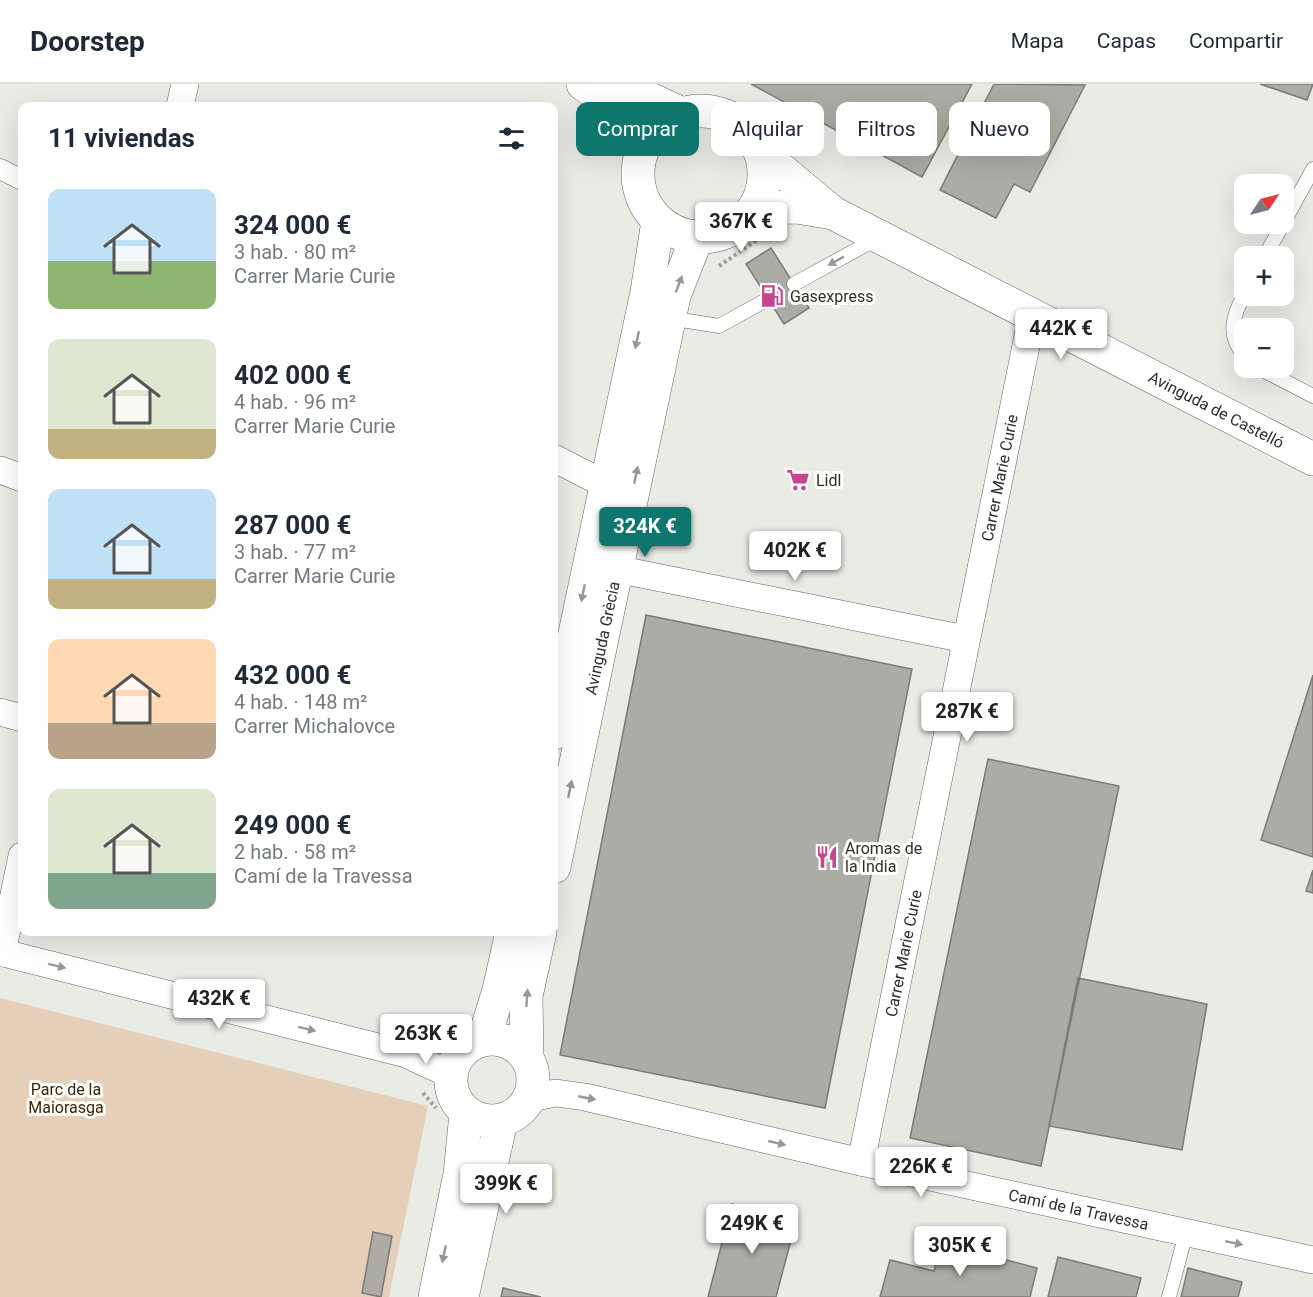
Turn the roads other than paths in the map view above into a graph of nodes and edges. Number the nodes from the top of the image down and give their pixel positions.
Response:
1 (185, 84) edge
2 (583, 84) edge
3 (618, 84) edge
4 (181, 102) edge
5 (610, 102) edge
6 (686, 102) edge
7 (641, 156) edge
8 (761, 156) edge
9 (765, 156) edge
10 (0, 169) edge
11 (1313, 169) edge
12 (18, 178) edge
13 (1294, 204) edge
14 (833, 213) junction
15 (658, 221) junction
16 (758, 222) junction
17 (872, 233) junction
18 (698, 237) junction
19 (794, 284) dead end
20 (768, 299) dead end
21 (1032, 316) junction
22 (669, 318) junction
23 (1234, 318) edge
24 (1234, 335) edge
25 (1278, 378) edge
26 (1313, 396) edge
27 (1313, 459) edge
28 (558, 460) edge
29 (0, 470) edge
30 (18, 477) edge
31 (606, 485) junction
32 (616, 569) junction
33 (965, 639) junction
34 (560, 669) edge
35 (558, 690) edge
36 (0, 712) edge
37 (18, 717) edge
38 (558, 848) edge
39 (18, 875) edge
40 (511, 936) edge
41 (539, 936) edge
42 (1, 956) edge
43 (484, 1039) junction
44 (527, 1057) junction
45 (449, 1074) junction
46 (530, 1098) junction
47 (466, 1114) junction
48 (501, 1121) junction
49 (861, 1162) junction
50 (1186, 1233) junction
51 (1313, 1260) edge
52 (435, 1297) edge
53 (462, 1297) edge
54 (1169, 1297) edge

1 - 4 street
2 - 5 main road
3 - 6 main road
7 - 15 main road
8 - 16 main road
9 - 14 main road, Avinguda de Castelló
10 - 12 street
11 - 13 lane
14 - 16 main road, Avinguda de Castelló
14 - 17 main road, Avinguda de Castelló
15 - 18 main road
15 -> 31 main road, Avinguda Grècia
16 - 18 main road
17 -> 19 lane
17 - 21 main road, Avinguda de Castelló
22 -> 18 main road, Avinguda Grècia
20 - 22 lane
21 - 27 main road, Avinguda de Castelló
21 - 33 street, Carrer Marie Curie
32 -> 22 main road, Avinguda Grècia
23 - 24 lane
25 - 26 lane
28 - 31 street
29 - 30 street
31 -> 34 main road, Avinguda Grècia
32 - 33 street
38 -> 32 main road, Avinguda Grècia
33 - 49 street, Carrer Marie Curie
34 - 35 main road, Avinguda Grècia
36 - 37 street
39 - 42 street
40 - 43 main road
44 -> 41 main road
42 -> 45 street
43 - 44 main road
43 - 45 main road
44 - 46 main road
45 - 47 main road
46 - 48 main road
46 -> 49 street, Camí de la Travessa
47 - 48 main road
47 -> 52 main road
48 - 53 main road
49 - 50 street, Camí de la Travessa
50 -> 51 street, Camí de la Travessa
50 - 54 lane

